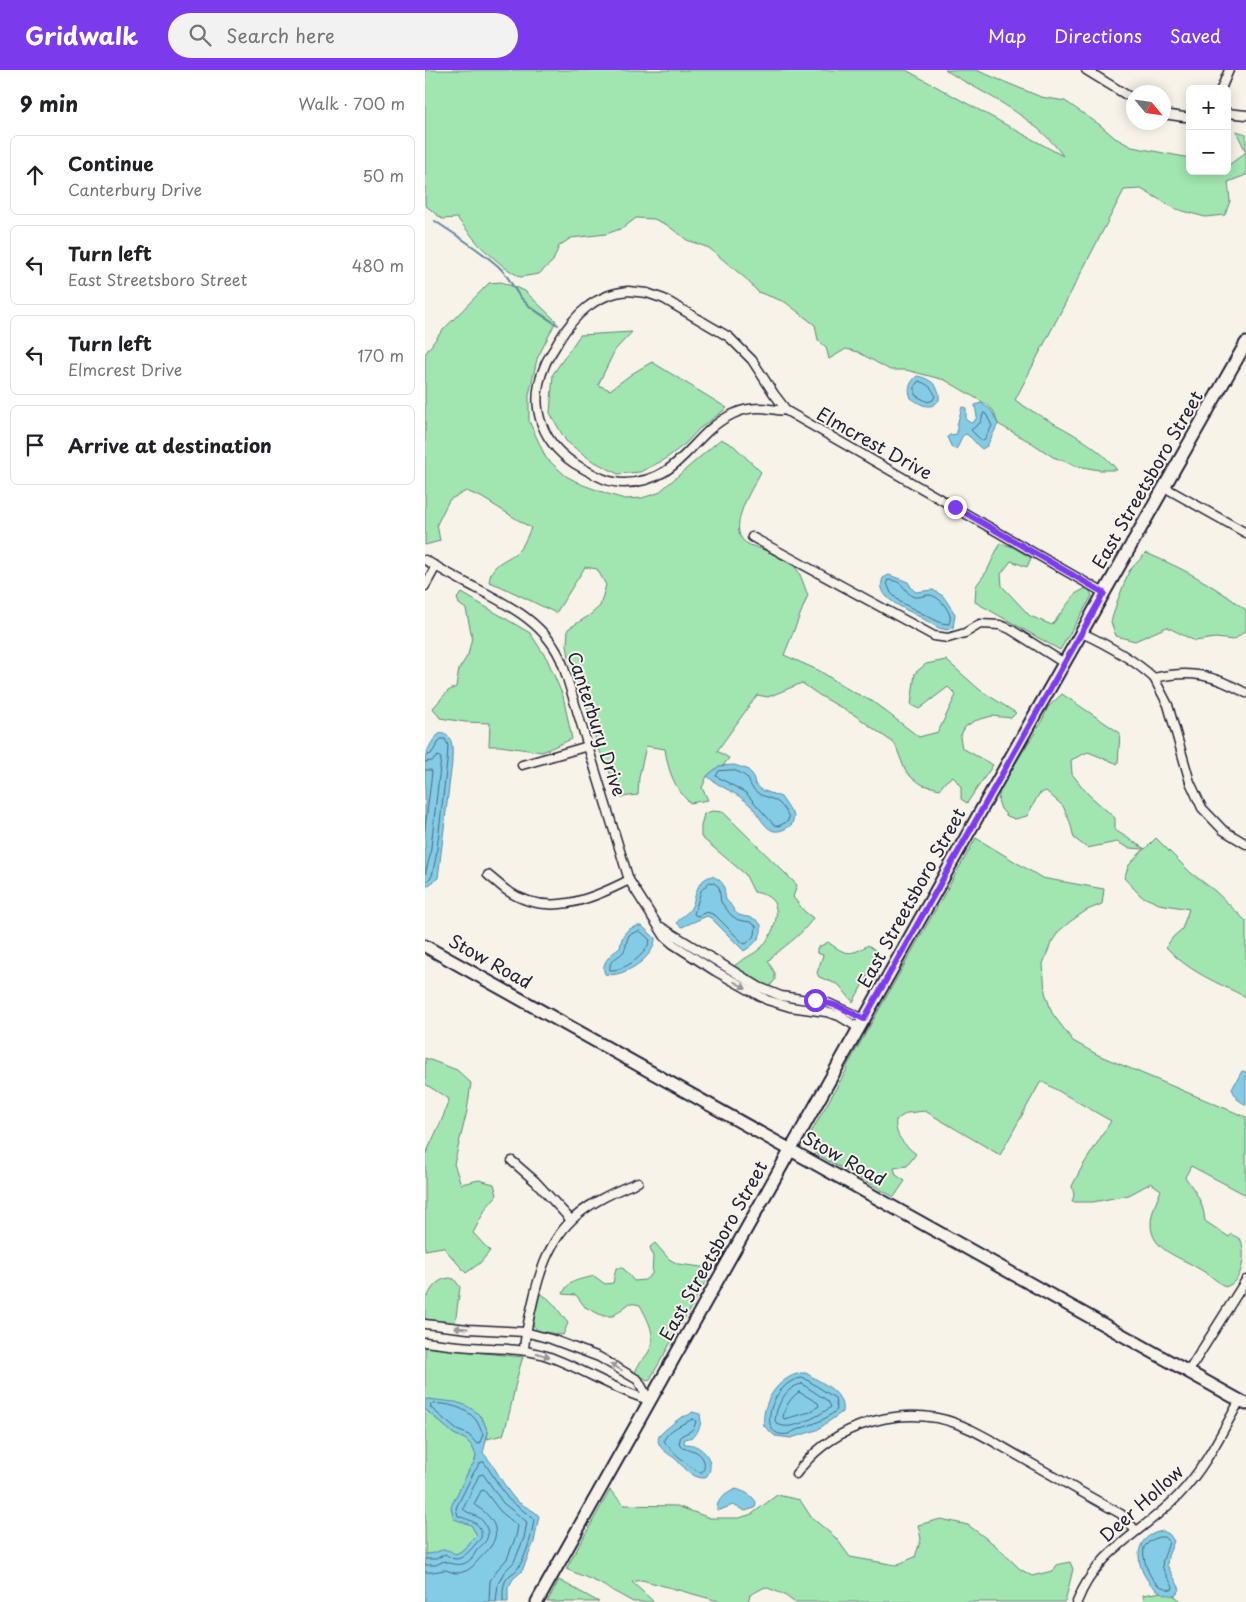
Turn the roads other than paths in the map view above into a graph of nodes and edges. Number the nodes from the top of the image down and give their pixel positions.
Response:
1 (1086, 70) edge
2 (1229, 70) edge
3 (1223, 85) edge
4 (1126, 95) edge
5 (1231, 113) edge
6 (1171, 115) edge
7 (1246, 115) edge
8 (1186, 117) edge
9 (1246, 343) edge
10 (785, 410) junction
11 (1164, 488) junction
12 (1246, 533) edge
13 (753, 537) dead end
14 (425, 560) edge
15 (436, 566) junction
16 (425, 586) edge
17 (1104, 593) junction
18 (1082, 633) junction
19 (1064, 664) junction
20 (1154, 678) junction
21 (1246, 693) edge
22 (588, 746) junction
23 (522, 765) dead end
24 (1246, 844) edge
25 (488, 875) dead end
26 (629, 880) junction
27 (425, 946) edge
28 (862, 1023) junction
29 (791, 1149) junction
30 (512, 1161) dead end
31 (637, 1182) dead end
32 (571, 1220) junction
33 (1246, 1280) edge
34 (425, 1324) edge
35 (525, 1332) junction
36 (425, 1342) edge
37 (524, 1350) junction
38 (1188, 1372) junction
39 (649, 1400) junction
40 (1243, 1402) edge
41 (796, 1474) dead end
42 (1136, 1531) junction
43 (537, 1602) edge
44 (1077, 1602) edge

1 - 4 street
2 - 3 street
5 - 7 street
6 - 8 street
9 - 11 main road, East Streetsboro Street
10 - 10 street, Elmcrest Drive
10 - 17 street, Elmcrest Drive
11 - 12 street
11 - 17 main road, East Streetsboro Street
13 - 19 street
14 - 15 street, Canterbury Drive
15 - 16 street
15 - 22 street, Canterbury Drive
17 - 18 main road, East Streetsboro Street
18 - 19 main road, East Streetsboro Street
18 - 20 street
19 - 28 main road, East Streetsboro Street
20 - 21 street
20 - 24 street
22 - 23 street
22 - 26 street, Canterbury Drive
25 - 26 street
26 - 28 street, Canterbury Drive
27 - 29 main road, Stow Road
28 - 29 main road, East Streetsboro Street
29 - 38 main road, Stow Road
29 - 39 main road, East Streetsboro Street
30 - 32 street
31 - 32 street
32 - 35 street
33 - 38 street
35 -> 34 street
35 - 37 street
39 -> 35 street
36 - 37 street
37 -> 39 street
38 - 40 main road, Stow Road
39 - 43 main road, East Streetsboro Street
40 - 42 street, Deer Hollow
41 - 42 street
42 - 44 street, Deer Hollow

